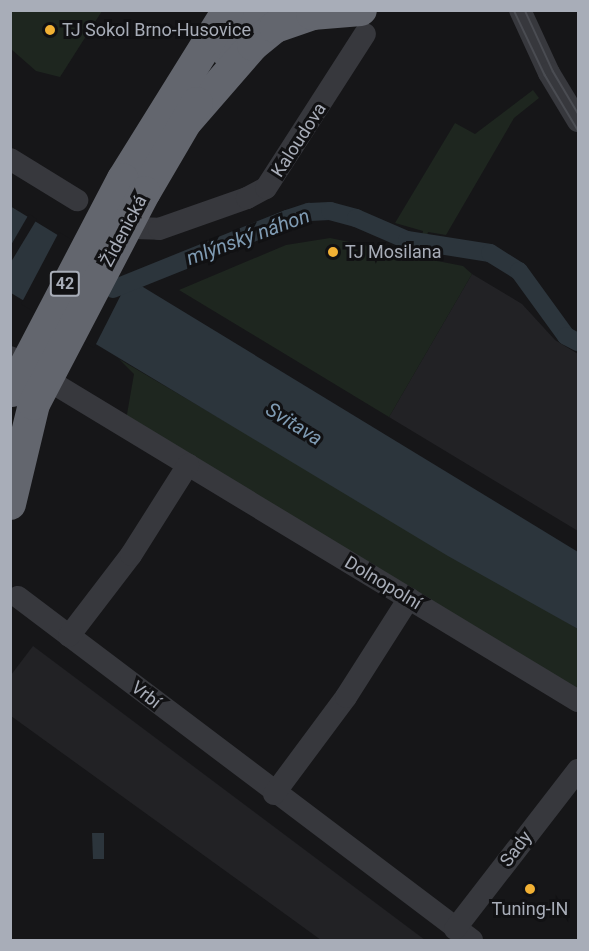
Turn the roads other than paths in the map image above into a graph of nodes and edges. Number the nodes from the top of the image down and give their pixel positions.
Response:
1 (201, 10) edge
2 (228, 10) edge
3 (255, 10) edge
4 (520, 10) edge
5 (363, 22) edge
6 (175, 117) junction
7 (579, 121) edge
8 (10, 159) edge
9 (77, 200) dead end
10 (135, 228) dead end
11 (10, 357) edge
12 (17, 395) edge
13 (10, 461) edge
14 (188, 465) junction
15 (10, 504) edge
16 (18, 597) dead end
17 (409, 598) junction
18 (69, 636) junction
19 (579, 701) edge
20 (579, 770) edge
21 (274, 794) junction
22 (464, 935) edge

1 - 6 highway
2 - 6 highway, Židenická
3 - 6 highway, Židenická / 42
4 - 7 street
5 - 6 highway
5 - 10 street, Kaloudova
6 - 12 highway, Židenická / 42, bridge
8 - 9 street
11 - 14 street, Dolnopolní
12 - 13 highway, Židenická / 42
12 - 15 highway, 42
14 - 17 street, Dolnopolní
14 - 18 street
16 - 18 street, Vrbí
17 - 19 street, Dolnopolní
17 - 21 street
18 - 21 street, Vrbí
20 - 22 street, Sady
21 - 22 street, Vrbí

